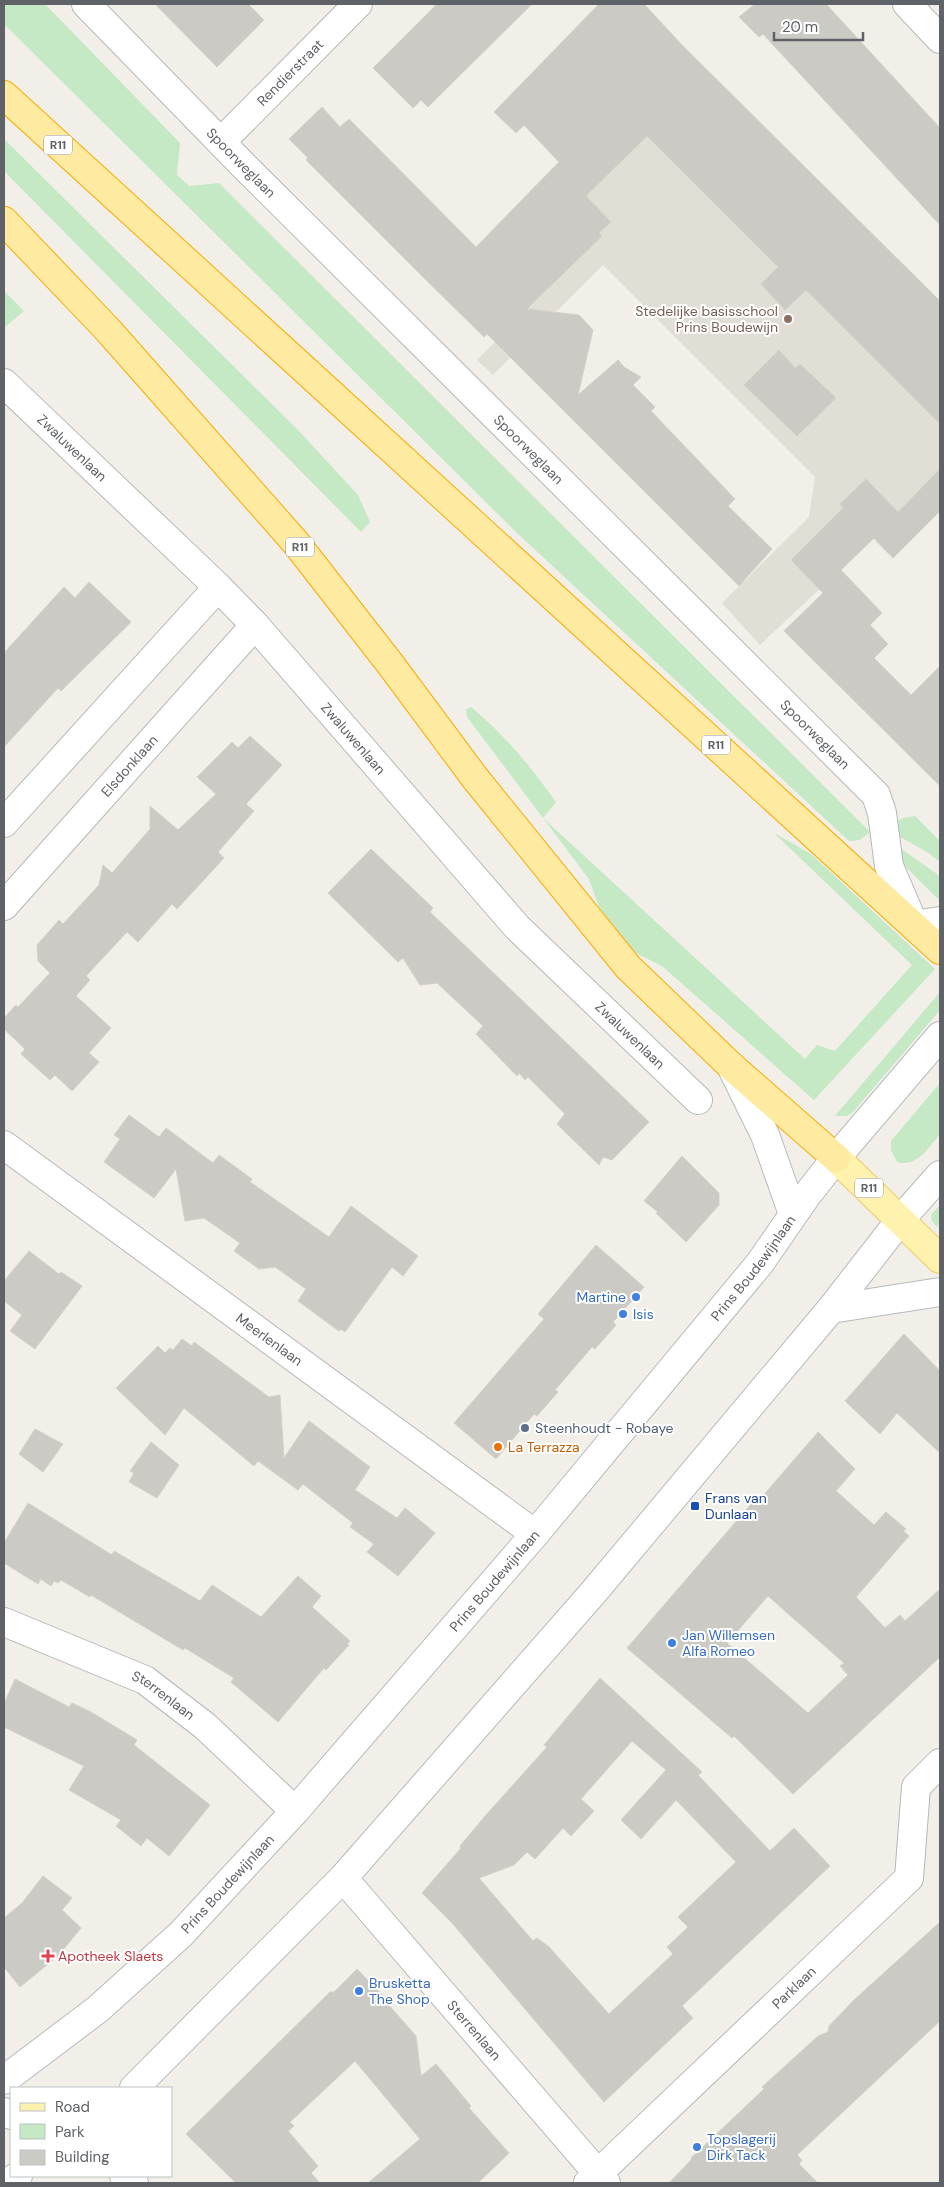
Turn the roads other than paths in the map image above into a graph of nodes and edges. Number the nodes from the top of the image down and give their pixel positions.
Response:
1 (86, 4) edge
2 (358, 4) edge
3 (907, 4) edge
4 (940, 39) edge
5 (4, 95) edge
6 (221, 142) junction
7 (4, 221) edge
8 (4, 383) edge
9 (218, 587) junction
10 (255, 626) junction
11 (4, 823) edge
12 (4, 906) edge
13 (927, 923) edge
14 (940, 950) edge
15 (940, 1036) edge
16 (732, 1066) junction
17 (698, 1100) dead end
18 (4, 1145) edge
19 (836, 1158) junction
20 (940, 1175) edge
21 (793, 1214) junction
22 (901, 1219) junction
23 (940, 1259) edge
24 (940, 1292) edge
25 (831, 1309) junction
26 (535, 1534) junction
27 (4, 1622) edge
28 (940, 1764) edge
29 (295, 1811) junction
30 (343, 1878) junction
31 (4, 2080) edge
32 (135, 2087) edge
33 (597, 2180) edge

1 - 6 street, Spoorweglaan
2 - 6 street, Rendierstraat
3 - 4 street
5 - 13 highway, R11
6 - 13 street, Spoorweglaan
7 - 16 highway, R11
8 - 9 street, Zwaluwenlaan
9 - 10 street, Zwaluwenlaan
9 - 11 street
10 - 12 street, Elsdonklaan
10 - 17 street, Zwaluwenlaan
13 - 14 highway, R11
15 - 19 street, Prins Boudewijnlaan
16 - 19 highway, R11
16 - 21 street
18 - 26 street, Meerlenlaan
19 - 21 street, Prins Boudewijnlaan
19 - 22 main road, R11
20 - 22 street
21 - 26 street, Prins Boudewijnlaan
22 - 23 main road, R11
22 - 25 street
24 - 25 street
25 - 30 street
26 - 29 street, Prins Boudewijnlaan
27 - 29 street, Sterrenlaan
28 - 33 street, Parklaan
29 - 31 street, Prins Boudewijnlaan
30 - 32 street
30 - 33 street, Sterrenlaan

